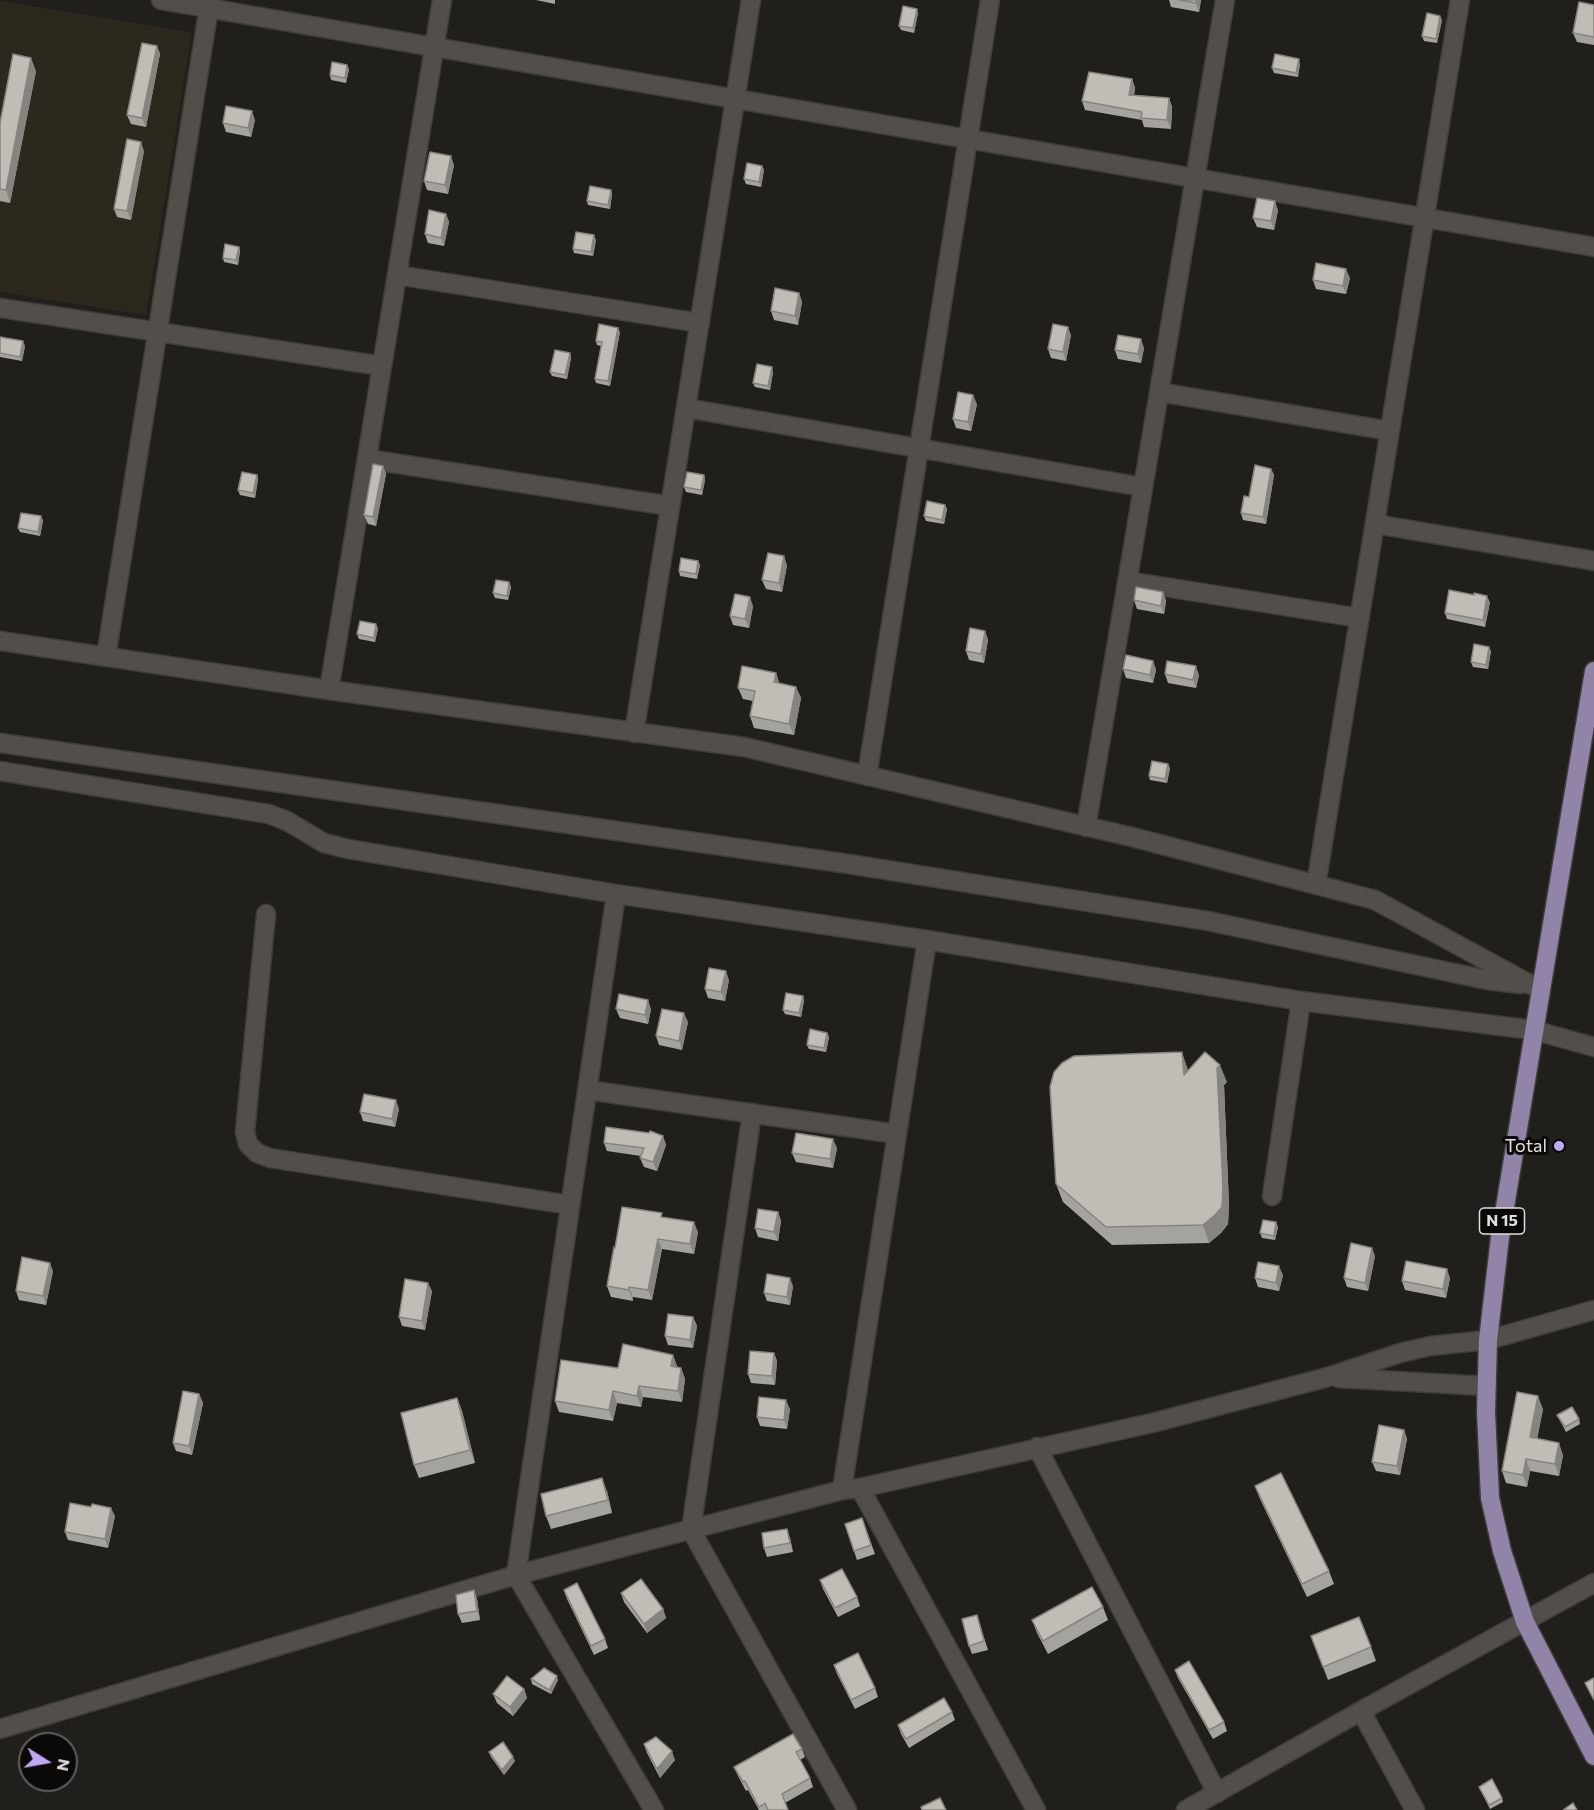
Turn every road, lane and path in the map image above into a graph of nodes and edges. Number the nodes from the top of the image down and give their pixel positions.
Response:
1 (161, 0) edge
2 (442, 0) edge
3 (751, 0) edge
4 (990, 0) edge
5 (1225, 0) edge
6 (1460, 0) edge
7 (209, 4) edge
8 (435, 47) junction
9 (735, 99) junction
10 (968, 139) junction
11 (1195, 178) junction
12 (1425, 218) junction
13 (1594, 247) edge
14 (397, 275) junction
15 (0, 308) edge
16 (700, 323) junction
17 (158, 332) junction
18 (382, 366) junction
19 (1159, 392) junction
20 (686, 408) junction
21 (1390, 431) junction
22 (919, 448) junction
23 (367, 459) junction
24 (1143, 487) junction
25 (670, 506) junction
26 (1375, 524) junction
27 (1594, 561) edge
28 (1128, 581) junction
29 (1360, 618) junction
30 (0, 641) edge
31 (106, 657) junction
32 (1594, 671) edge
33 (329, 690) junction
34 (634, 734) junction
35 (0, 743) edge
36 (0, 771) edge
37 (867, 776) junction
38 (1086, 827) junction
39 (1316, 885) junction
40 (616, 894) junction
41 (266, 914) dead end
42 (927, 940) junction
43 (1537, 986) junction
44 (1300, 1001) junction
45 (1533, 1030) junction
46 (1594, 1047) edge
47 (587, 1090) junction
48 (752, 1113) junction
49 (897, 1134) junction
50 (1272, 1197) dead end
51 (570, 1205) junction
52 (1594, 1310) edge
53 (1488, 1340) junction
54 (1328, 1377) junction
55 (1487, 1386) junction
56 (1037, 1447) junction
57 (851, 1489) junction
58 (692, 1530) junction
59 (516, 1575) junction
60 (1594, 1583) edge
61 (1525, 1622) junction
62 (1361, 1711) junction
63 (0, 1729) edge
64 (1594, 1756) edge
65 (1217, 1793) junction
66 (654, 1810) edge
67 (847, 1810) edge
68 (1036, 1810) edge
69 (1186, 1810) edge
70 (1416, 1810) edge

1 - 7 street
2 - 8 street
3 - 9 street
4 - 10 street
5 - 11 street
6 - 12 street
7 - 8 street
7 - 17 street
8 - 9 street
8 - 14 street
9 - 10 street
9 - 16 street
10 - 11 street
10 - 22 street
11 - 12 street
11 - 19 street
12 - 13 street
12 - 21 street
14 - 16 street
14 - 18 street
15 - 17 street
16 - 20 street
17 - 18 street
17 - 31 street
18 - 23 street
19 - 21 street
19 - 24 street
20 - 22 street
20 - 25 street
21 - 26 street
22 - 24 street
22 - 37 street
23 - 25 street
23 - 33 street
24 - 28 street
25 - 34 street
26 - 27 street
26 - 29 street
28 - 29 street
28 - 38 street
29 - 39 street
30 - 31 street
31 - 33 street
32 - 43 main road, N 15
33 - 34 street
34 - 37 street
35 - 43 street
36 - 40 street
37 - 38 street
38 - 39 street
39 - 43 street
40 - 42 street
40 - 47 street
41 - 51 street
42 - 44 street
42 - 49 street
43 - 45 main road, N 15
44 - 45 street
44 - 50 street
45 - 46 street
45 - 53 main road, N 15
47 - 48 street
47 - 51 street
48 - 49 street
48 - 58 street
49 - 57 street
51 - 59 street
52 - 53 street
53 - 54 street
53 - 55 main road, N 15
54 - 55 street
54 - 56 street
55 - 61 main road, N 15
56 - 57 street
56 - 65 street
57 - 58 street
57 - 68 street
58 - 59 street
58 - 67 street
59 - 63 street
59 - 66 street
60 - 61 street
61 - 62 street
61 - 64 main road, N 15
62 - 65 street
62 - 70 street
65 - 69 street

